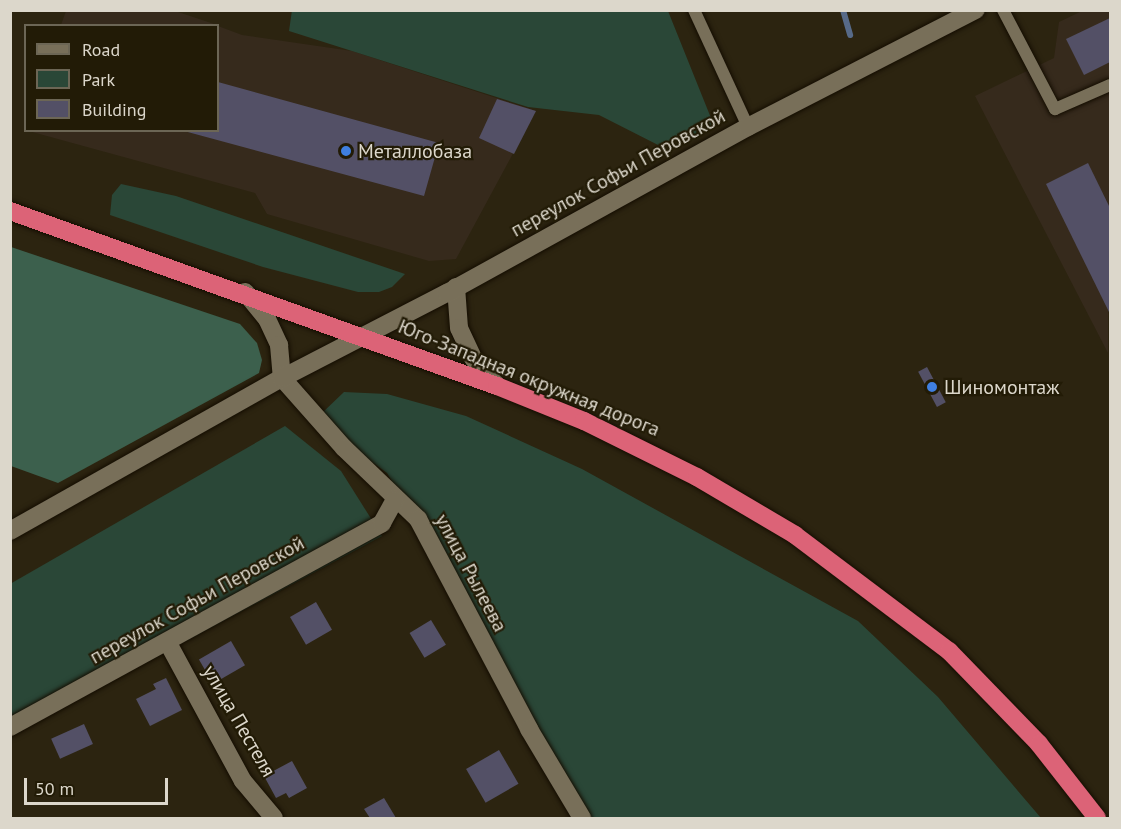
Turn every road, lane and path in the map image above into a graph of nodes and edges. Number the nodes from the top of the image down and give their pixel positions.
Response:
1 (694, 10) edge
2 (976, 10) edge
3 (1003, 10) edge
4 (1110, 85) edge
5 (748, 127) junction
6 (12, 210) edge
7 (456, 287) junction
8 (244, 292) junction
9 (363, 335) junction
10 (282, 378) junction
11 (497, 386) junction
12 (395, 500) junction
13 (10, 531) edge
14 (168, 643) junction
15 (10, 727) edge
16 (274, 819) edge
17 (582, 819) edge
18 (1097, 819) edge

1 - 5 lane
2 - 5 street, переулок Софьи Перовской
3 - 4 lane
5 - 7 street, переулок Софьи Перовской
6 - 8 highway, Юго-Западная окружная дорога
7 - 9 street, переулок Софьи Перовской
7 - 11 street
8 - 9 highway, Юго-Западная окружная дорога
8 - 10 street
9 - 10 street, переулок Софьи Перовской
9 - 11 highway, Юго-Западная окружная дорога
10 - 12 street, улица Рылеева
10 - 13 street, переулок Софьи Перовской
11 - 18 highway, Юго-Западная окружная дорога
12 - 14 street, переулок Софьи Перовской
12 - 17 street, улица Рылеева
14 - 15 street, переулок Софьи Перовской
14 - 16 street, улица Пестеля

